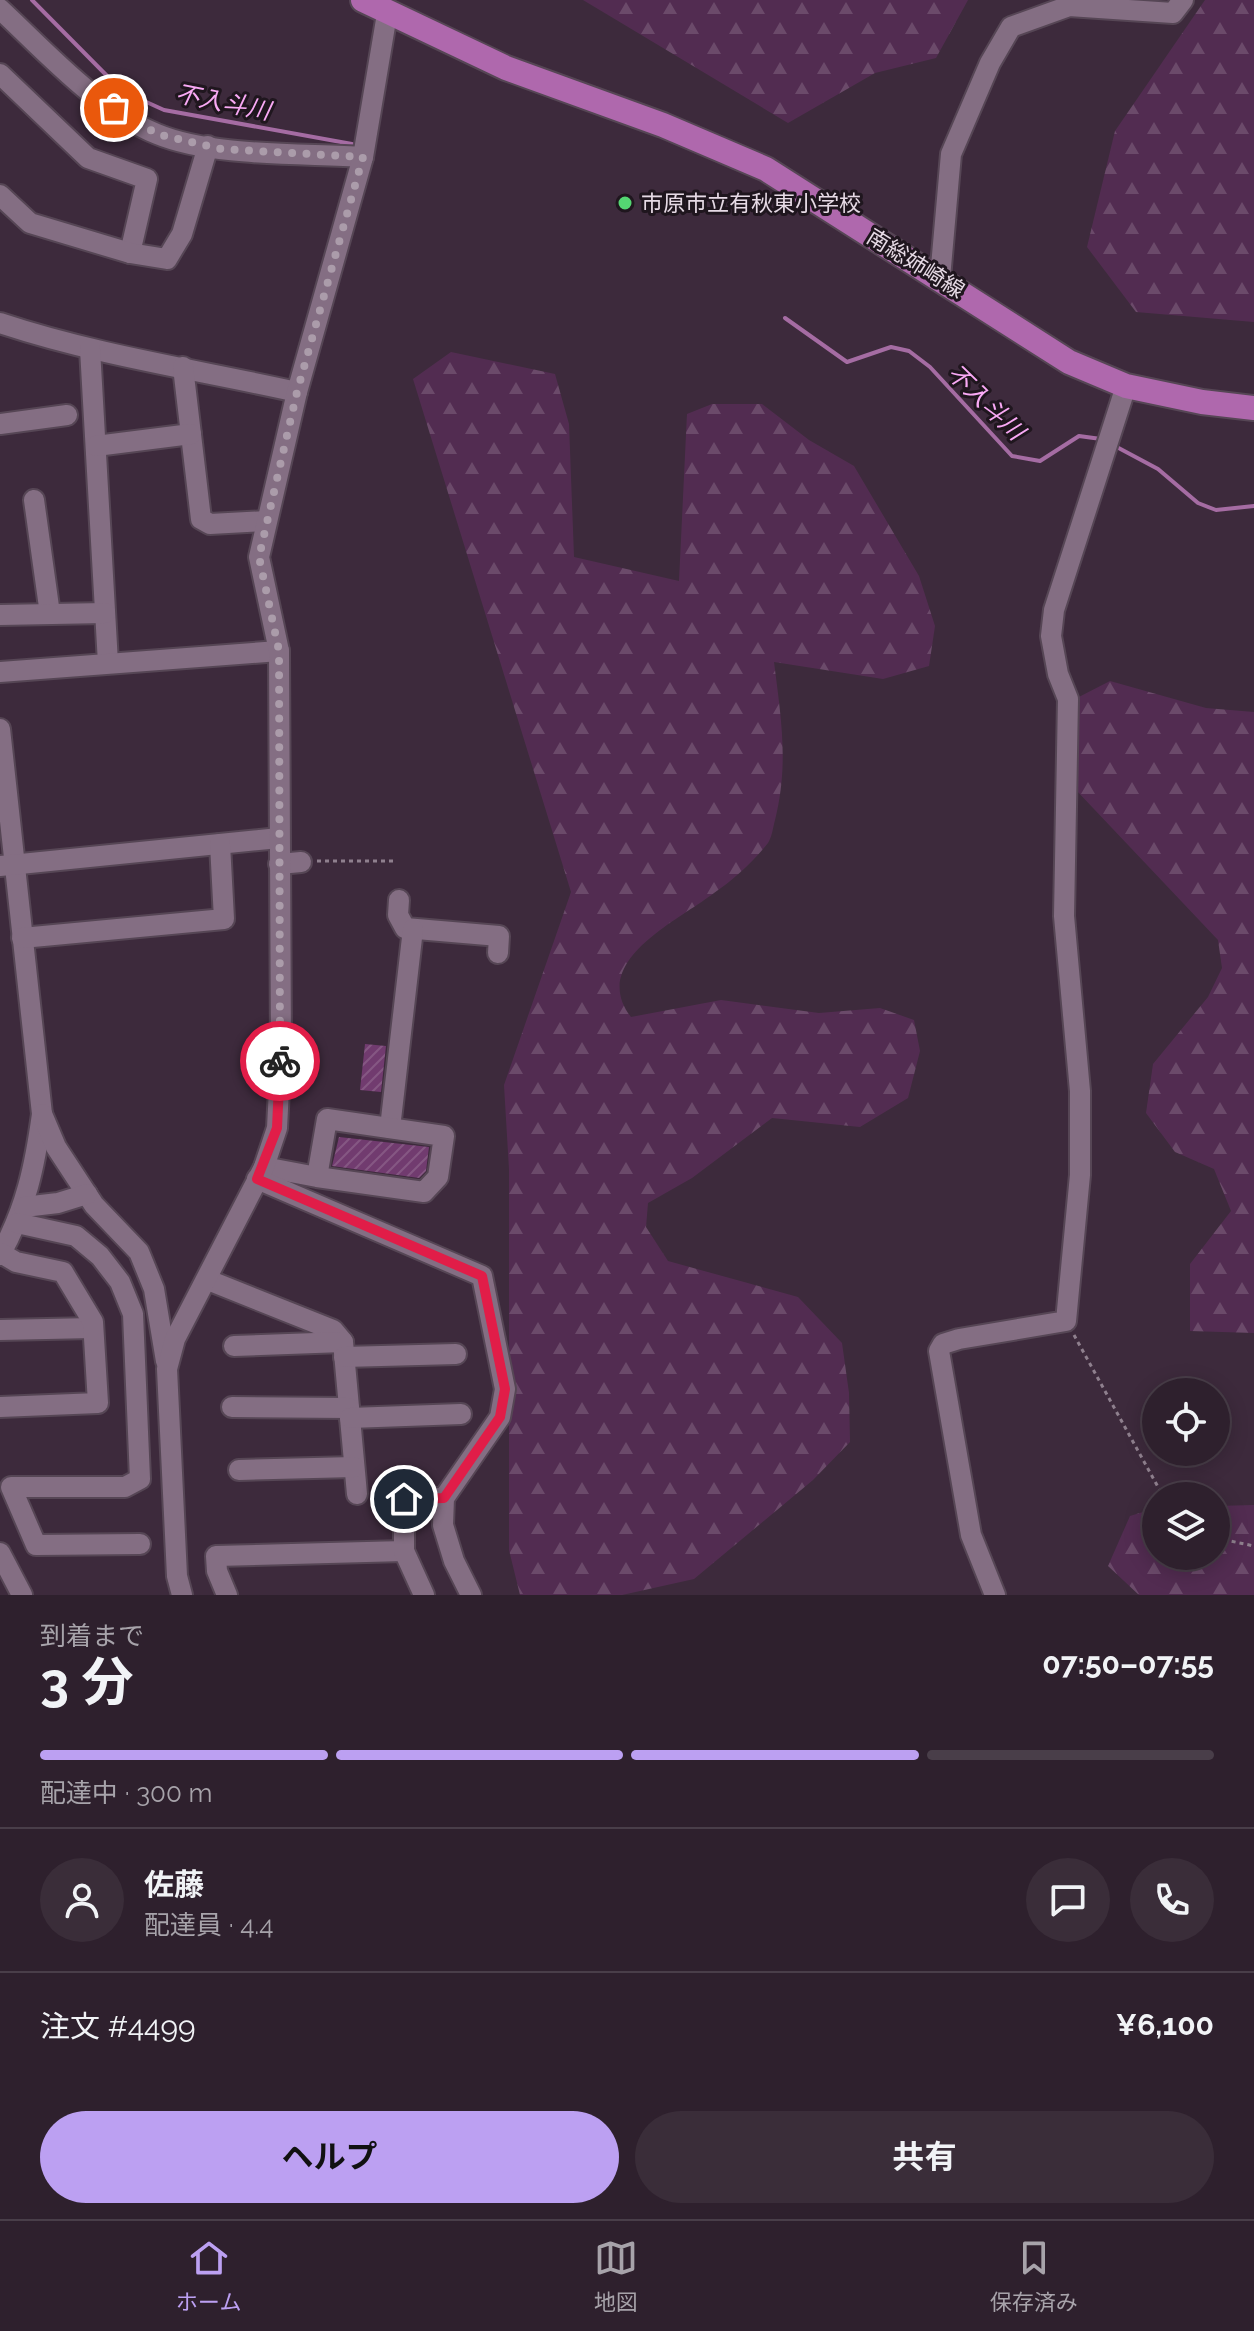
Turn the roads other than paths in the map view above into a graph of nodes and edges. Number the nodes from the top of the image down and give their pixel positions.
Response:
1 (363, 0) edge
2 (1183, 0) edge
3 (0, 9) edge
4 (387, 14) junction
5 (0, 74) edge
6 (208, 146) junction
7 (363, 157) junction
8 (0, 195) edge
9 (130, 253) junction
10 (940, 278) junction
11 (0, 323) edge
12 (90, 349) junction
13 (183, 367) junction
14 (1126, 386) junction
15 (297, 392) junction
16 (1254, 408) edge
17 (67, 415) dead end
18 (0, 424) edge
19 (191, 434) junction
20 (96, 446) junction
21 (34, 500) dead end
22 (266, 521) junction
23 (105, 613) junction
24 (50, 614) junction
25 (0, 615) edge
26 (279, 651) junction
27 (108, 663) junction
28 (0, 672) edge
29 (0, 729) edge
30 (279, 838) junction
31 (220, 844) junction
32 (301, 862) road end
33 (279, 864) junction
34 (7, 866) edge
35 (22, 938) junction
36 (498, 953) dead end
37 (42, 1114) junction
38 (390, 1128) junction
39 (260, 1173) junction
40 (317, 1177) junction
41 (87, 1194) junction
42 (20, 1215) junction
43 (1, 1254) edge
44 (208, 1280) junction
45 (93, 1328) junction
46 (0, 1330) edge
47 (234, 1346) dead end
48 (343, 1349) junction
49 (456, 1354) dead end
50 (167, 1369) junction
51 (0, 1407) edge
52 (232, 1407) dead end
53 (349, 1413) junction
54 (461, 1414) dead end
55 (354, 1467) junction
56 (239, 1470) dead end
57 (357, 1494) dead end
58 (444, 1498) junction
59 (140, 1544) dead end
60 (404, 1551) junction
61 (0, 1553) edge
62 (22, 1595) edge
63 (182, 1595) edge
64 (227, 1595) edge
65 (424, 1595) edge
66 (471, 1595) edge
67 (995, 1595) edge

1 - 4 main road, 南総姉崎線
2 - 10 street
3 - 6 street
4 - 7 street
4 - 10 main road, 南総姉崎線
5 - 9 street
6 - 7 street
6 - 9 street
7 - 15 street
8 - 9 street
10 - 14 main road, 南総姉崎線
11 - 12 street
12 - 13 street
12 - 20 street
13 - 15 street
13 - 19 street
14 - 16 main road, 南総姉崎線
14 - 67 street
15 - 22 street
17 - 18 street
19 - 20 street
19 - 22 street
20 - 23 street
21 - 24 street
22 - 26 street
23 - 24 street
23 - 27 street
24 - 25 street
26 - 27 street
26 - 30 street
27 - 28 street
29 - 34 street
30 - 31 street
30 - 33 street
31 - 34 street
31 - 35 street
32 - 33 street
33 - 39 street
34 - 35 street
35 - 37 street
36 - 38 street
37 - 41 street
37 - 42 street
38 - 40 street
38 - 40 street
39 - 40 street
39 - 44 street
39 - 58 street
41 - 42 street
41 - 50 street
42 - 43 street
42 - 59 street
43 - 45 street
44 - 48 street
44 - 50 street
45 - 46 street
45 - 51 street
47 - 48 street
48 - 49 street
48 - 53 street
50 - 63 street
52 - 53 street
53 - 54 street
53 - 55 street
55 - 56 street
55 - 57 street
58 - 60 street
58 - 66 street
60 - 64 street
60 - 65 street
61 - 62 street

